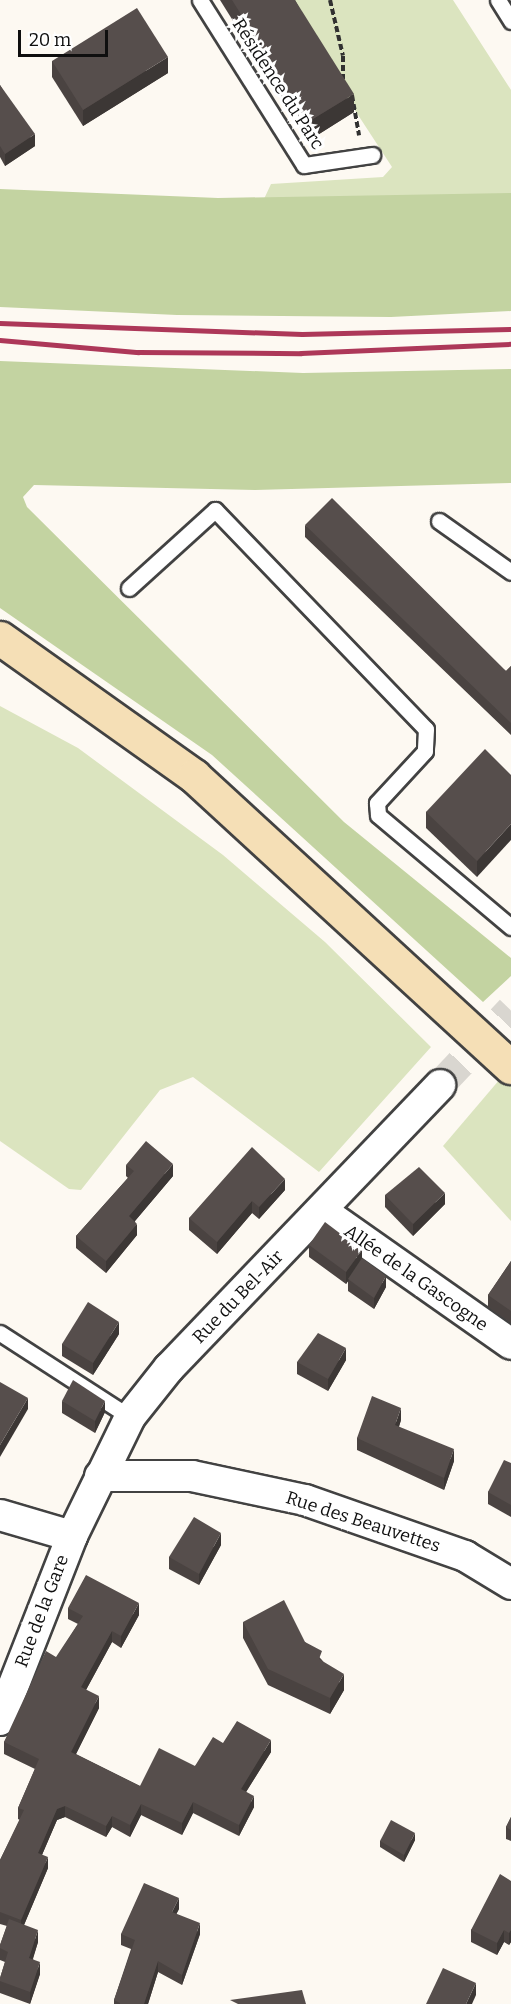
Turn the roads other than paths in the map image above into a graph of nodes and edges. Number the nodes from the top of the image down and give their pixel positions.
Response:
1 (200, 0) edge
2 (498, 0) edge
3 (511, 21) edge
4 (367, 156) road end
5 (440, 520) dead end
6 (511, 572) edge
7 (129, 588) dead end
8 (0, 638) edge
9 (0, 654) edge
10 (99, 706) junction
11 (511, 927) edge
12 (511, 1067) edge
13 (440, 1085) tunnel mouth
14 (322, 1211) junction
15 (0, 1333) edge
16 (511, 1344) edge
17 (130, 1418) junction
18 (100, 1476) junction
19 (0, 1515) edge
20 (72, 1536) junction
21 (511, 1584) edge
22 (0, 1720) edge

1 - 4 lane, Résidence du Parc
2 - 3 lane
5 - 6 lane
7 - 11 lane
8 - 10 main road
9 - 10 main road
10 - 12 main road
13 - 14 street, Rue du Bel-Air
14 - 16 street, Allée de la Gascogne
14 - 17 street, Rue du Bel-Air
15 - 17 lane
17 - 18 street, Rue du Bel-Air
18 - 20 street, Rue du Bel-Air
18 - 21 street, Rue des Beauvettes
19 - 20 street
20 - 22 street, Rue de la Gare

